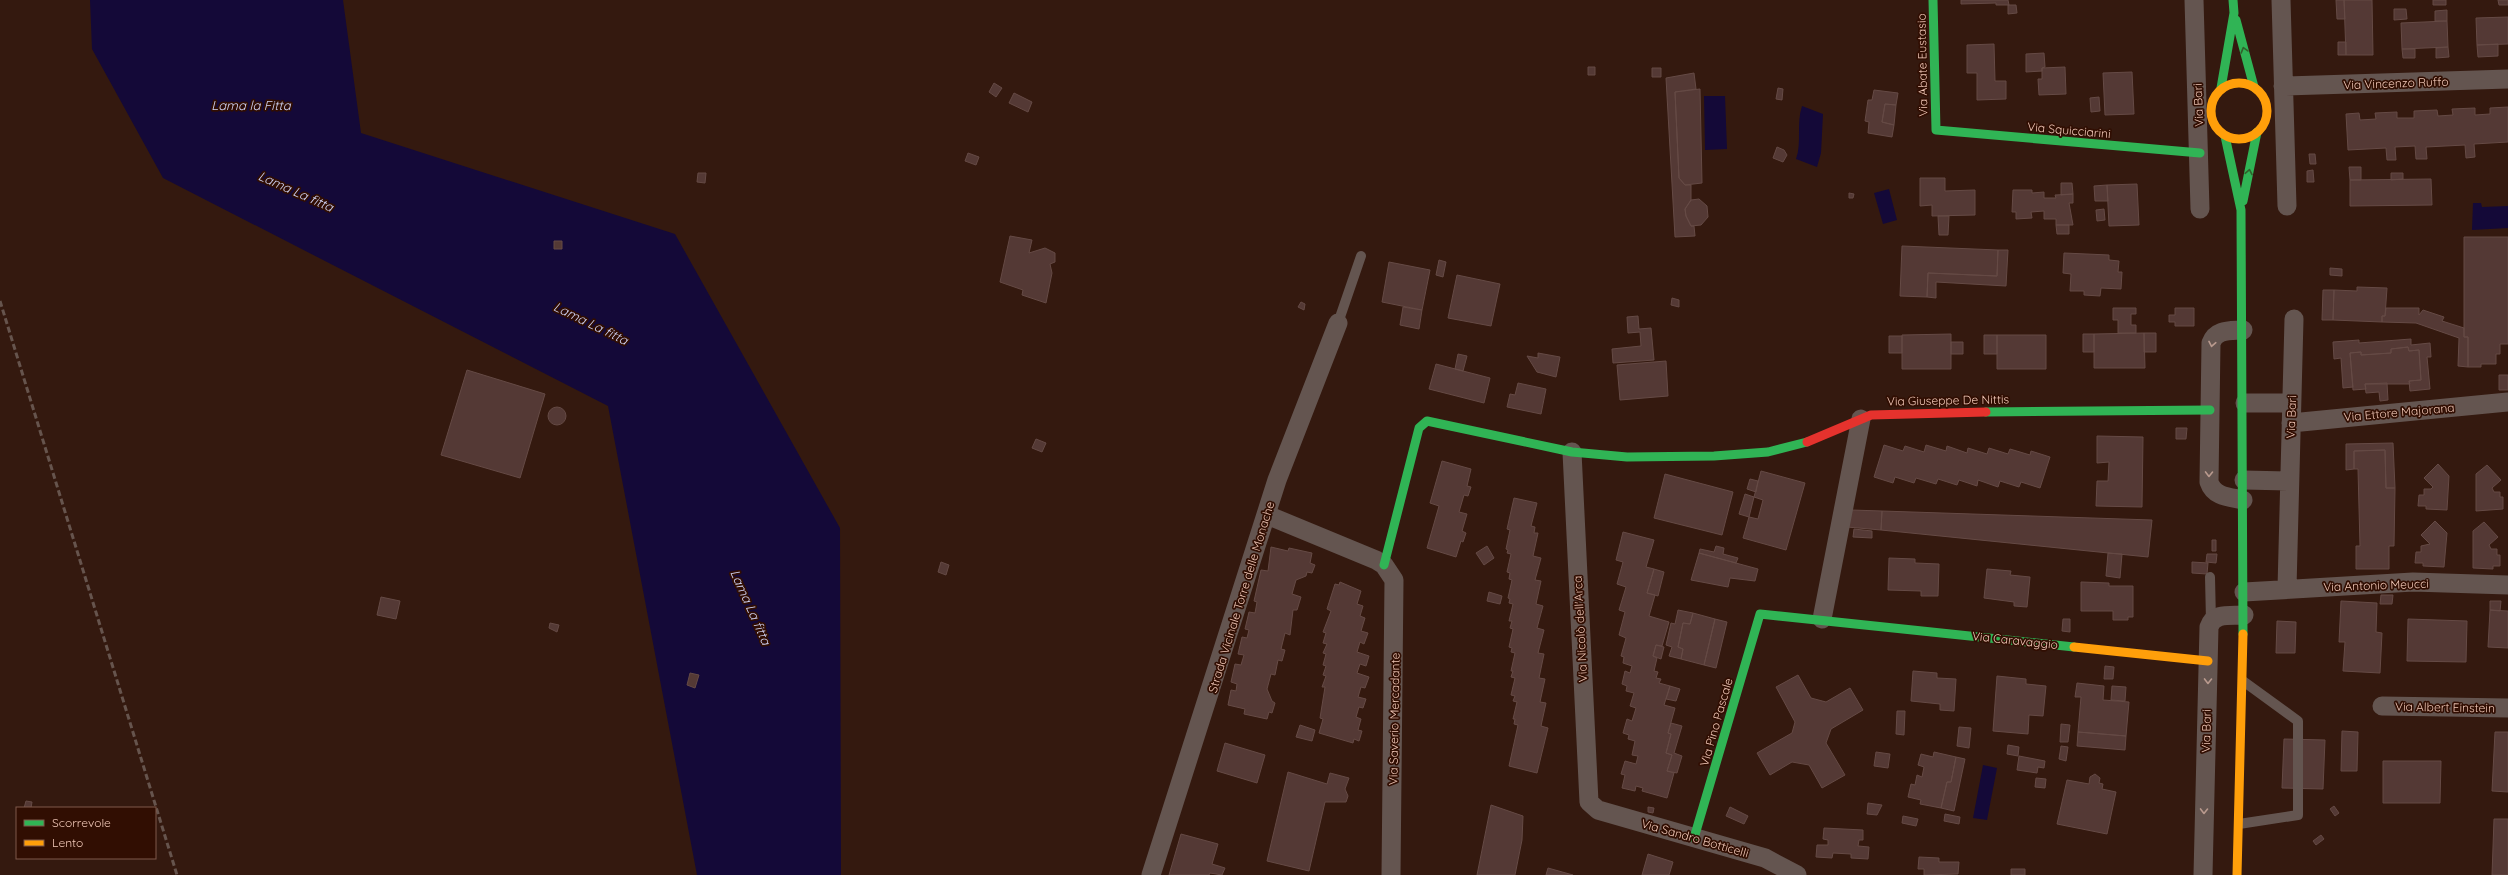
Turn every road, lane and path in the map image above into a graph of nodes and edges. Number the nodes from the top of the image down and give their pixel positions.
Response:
1 (1933, 0) edge
2 (2194, 0) edge
3 (2233, 0) edge
4 (2281, 0) edge
5 (2234, 13) junction
6 (2508, 79) edge
7 (2283, 86) junction
8 (2254, 87) junction
9 (2221, 88) junction
10 (2276, 110) junction
11 (2204, 113) junction
12 (1936, 130) joint
13 (2257, 132) junction
14 (2225, 136) junction
15 (2200, 153) junction
16 (2287, 206) dead end
17 (2200, 210) dead end
18 (2241, 210) junction
19 (1361, 256) dead end
20 (2294, 318) dead end
21 (1338, 323) joint
22 (2244, 330) junction
23 (2508, 402) edge
24 (2245, 403) junction
25 (2291, 403) junction
26 (2210, 410) junction
27 (1861, 420) junction
28 (2291, 423) junction
29 (1572, 452) junction
30 (2244, 480) junction
31 (2289, 481) junction
32 (2243, 500) junction
33 (1267, 514) junction
34 (1384, 565) junction
35 (2210, 577) dead end
36 (2508, 586) edge
37 (2287, 588) junction
38 (2244, 592) junction
39 (1760, 614) joint
40 (2244, 615) junction
41 (1822, 619) junction
42 (2211, 621) junction
43 (2208, 661) junction
44 (2242, 681) junction
45 (2382, 706) dead end
46 (2508, 708) edge
47 (1591, 805) joint
48 (2238, 824) junction
49 (1694, 838) junction
50 (1151, 875) edge
51 (1391, 875) edge
52 (1797, 875) edge
53 (2203, 875) edge
54 (2237, 875) edge

1 - 12 street, Via Abate Eustasio
2 - 11 street, Via Bari
3 - 5 street, Via Bari
4 - 7 street, Via Bari
8 -> 5 street, Via Bari
5 - 9 street, Via Bari
6 - 7 street, Via Vincenzo Ruffo
7 - 10 street, Via Bari
8 - 9 street, Via Bari
8 - 10 street, Via Bari
9 - 11 street, Via Bari
10 - 13 street, Via Bari
10 - 16 street, Via Bari
11 - 14 street, Via Bari
11 - 15 street, Via Bari
12 - 15 street, Via Squicciarini
13 - 14 street
18 -> 13 street, Via Bari
14 - 18 street, Via Bari
15 - 17 street, Via Bari
18 - 22 street, Via Bari
19 - 21 lane
20 - 25 street, Via Bari
21 - 33 street, Strada Vicinale Torre delle Monache
22 - 24 street, Via Bari
22 -> 26 street
23 - 28 street, Via Ettore Majorana
24 - 25 street
24 - 30 street, Via Bari
25 - 28 street, Via Bari
26 - 27 street, Via Giuseppe De Nittis
26 -> 32 street
27 - 29 street, Via Giuseppe De Nittis
27 - 41 street
28 - 31 street, Via Bari
29 - 34 street
29 - 47 street, Via Nicolò dell'Arca
30 - 31 street
30 - 32 street, Via Bari
31 - 37 street, Via Bari
32 - 38 street, Via Bari
33 - 34 street
33 - 50 street, Strada Vicinale Torre delle Monache
34 - 51 street, Via Saverio Mercadante
35 - 42 lane
36 - 37 street, Via Antonio Meucci
37 - 38 street, Via Antonio Meucci
38 - 40 street, Via Bari
39 - 41 street, Via Caravaggio
39 - 49 street, Via Pino Pascale
40 - 42 street
40 - 44 street, Via Bari
41 - 43 street, Via Caravaggio
42 - 43 street, Via Bari
43 -> 53 street, Via Bari
44 - 48 street, Via Bari
44 - 48 lane
45 - 46 street, Via Albert Einstein
47 - 49 street, Via Sandro Botticelli
48 - 54 street, Via Bari
49 - 52 street, Via Sandro Botticelli

